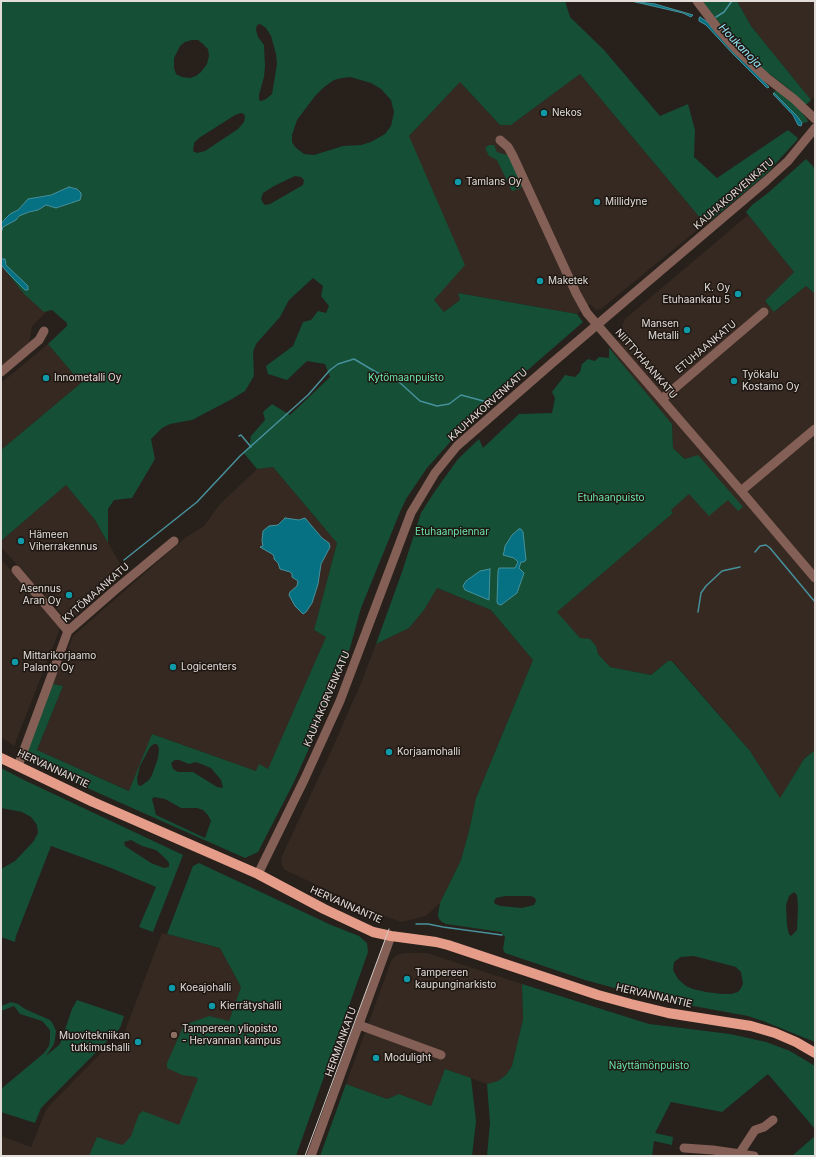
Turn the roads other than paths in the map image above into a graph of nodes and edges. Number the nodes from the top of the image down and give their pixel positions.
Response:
1 (698, 1) edge
2 (815, 120) edge
3 (815, 128) edge
4 (500, 140) dead end
5 (764, 312) dead end
6 (598, 325) junction
7 (44, 331) dead end
8 (1, 372) edge
9 (662, 399) junction
10 (815, 429) edge
11 (741, 491) junction
12 (174, 541) dead end
13 (16, 570) dead end
14 (815, 578) edge
15 (68, 631) junction
16 (1, 758) edge
17 (18, 766) junction
18 (258, 874) junction
19 (391, 936) junction
20 (359, 1025) junction
21 (815, 1053) edge
22 (441, 1055) dead end
23 (773, 1120) dead end
24 (684, 1148) dead end
25 (739, 1155) edge
26 (311, 1156) edge
27 (754, 1156) edge

1 - 2 street
3 - 6 street, KAUHAKORVENKATU
4 - 6 street, NIITTYHAANKATU
5 - 9 street, ETUHAANKATU
6 - 9 street, NIITTYHAANKATU
6 - 18 street, KAUHAKORVENKATU
7 - 8 street
9 - 11 street, NIITTYHAANKATU
10 - 11 street
11 - 14 street, NIITTYHAANKATU
12 - 15 street, KYTÖMAANKATU
13 - 15 street
15 - 17 street, KYTÖMAANKATU
16 - 17 main road, HERVANNANTIE
17 - 18 main road, HERVANNANTIE
18 - 19 main road, HERVANNANTIE
19 - 20 street, HERMIANKATU
19 - 21 main road, HERVANNANTIE
20 - 22 street
20 - 26 street, HERMIANKATU
23 - 25 street
24 - 25 street
25 - 27 street

